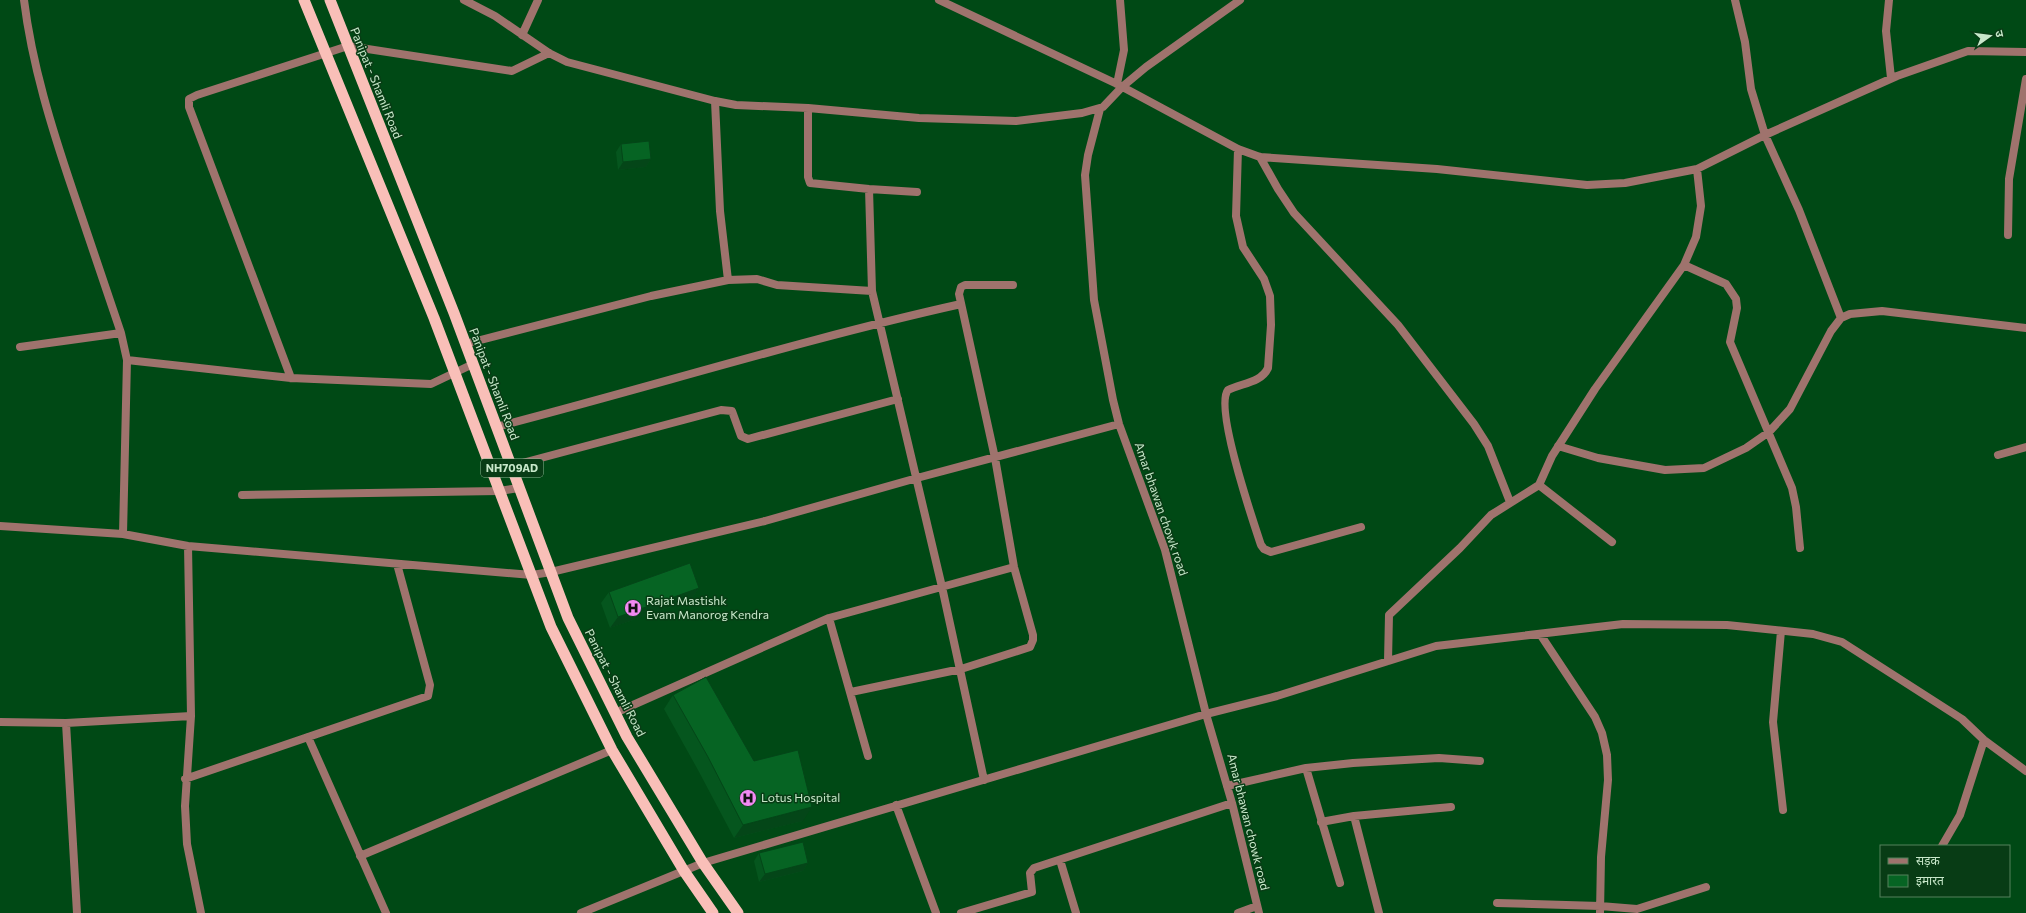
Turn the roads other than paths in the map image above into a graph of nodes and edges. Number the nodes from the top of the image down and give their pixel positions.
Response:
1 (24, 0) edge
2 (304, 0) edge
3 (330, 0) edge
4 (464, 0) edge
5 (538, 0) edge
6 (939, 0) edge
7 (1120, 0) edge
8 (1240, 0) edge
9 (1735, 0) edge
10 (1889, 0) edge
11 (522, 35) junction
12 (348, 46) junction
13 (2026, 52) edge
14 (326, 54) junction
15 (549, 54) junction
16 (1891, 78) junction
17 (2026, 78) edge
18 (1119, 85) junction
19 (715, 101) junction
20 (808, 108) junction
21 (1100, 109) junction
22 (1765, 135) junction
23 (1238, 149) junction
24 (1260, 157) junction
25 (1697, 169) junction
26 (869, 189) junction
27 (917, 192) dead end
28 (2008, 235) dead end
29 (1684, 265) junction
30 (728, 280) junction
31 (1013, 285) dead end
32 (872, 291) junction
33 (961, 304) junction
34 (1841, 318) junction
35 (880, 322) junction
36 (2025, 327) edge
37 (121, 333) junction
38 (465, 344) junction
39 (20, 347) dead end
40 (127, 360) junction
41 (473, 364) junction
42 (455, 374) junction
43 (291, 378) junction
44 (898, 400) junction
45 (1119, 424) junction
46 (496, 427) junction
47 (1769, 432) junction
48 (1558, 446) junction
49 (2026, 447) edge
50 (1998, 455) dead end
51 (995, 458) junction
52 (511, 466) junction
53 (917, 478) junction
54 (1539, 485) junction
55 (519, 488) junction
56 (500, 491) junction
57 (242, 495) dead end
58 (1510, 502) junction
59 (0, 526) edge
60 (1361, 527) dead end
61 (123, 534) junction
62 (1612, 542) dead end
63 (188, 546) junction
64 (1800, 548) dead end
65 (397, 564) junction
66 (1014, 567) junction
67 (551, 572) junction
68 (532, 575) junction
69 (942, 587) junction
70 (829, 618) junction
71 (1782, 630) junction
72 (1540, 634) junction
73 (1388, 661) junction
74 (961, 668) junction
75 (851, 692) junction
76 (615, 713) junction
77 (1206, 714) junction
78 (191, 716) junction
79 (0, 722) edge
80 (66, 723) junction
81 (308, 737) junction
82 (1984, 740) junction
83 (612, 750) junction
84 (868, 756) dead end
85 (1480, 761) dead end
86 (1306, 768) junction
87 (2026, 770) edge
88 (185, 779) junction
89 (984, 780) junction
90 (1227, 786) junction
91 (1232, 803) junction
92 (896, 805) junction
93 (1451, 807) dead end
94 (1783, 810) dead end
95 (1354, 816) junction
96 (1321, 822) junction
97 (1943, 845) edge
98 (360, 856) junction
99 (1060, 860) junction
100 (703, 863) junction
101 (684, 871) junction
102 (1340, 883) dead end
103 (1706, 887) dead end
104 (1497, 903) dead end
105 (1600, 909) edge
106 (1258, 910) edge
107 (77, 913) edge
108 (199, 913) edge
109 (386, 913) edge
110 (581, 913) edge
111 (713, 913) edge
112 (738, 913) edge
113 (936, 913) edge
114 (961, 913) edge
115 (1076, 913) edge
116 (1238, 913) edge
117 (1379, 913) edge

1 - 37 street
2 - 14 highway, NH709AD
3 - 12 highway, Panipat - Shamli Road / NH709AD
4 - 11 street
5 - 11 street
6 - 18 street
7 - 18 street
8 - 18 street
9 - 22 street
10 - 16 street
11 - 15 street
12 - 14 street
12 - 15 street
12 - 38 highway, Panipat - Shamli Road / NH709AD
13 - 16 street
14 - 42 highway, NH709AD
14 - 43 street
15 - 19 street
16 - 22 street
17 - 28 street
18 - 21 street
18 - 23 street
19 - 20 street
19 - 30 street
20 - 21 street
20 - 26 street
21 - 45 street, Amar bhawan chowk road
22 - 25 street
22 - 34 street
23 - 24 street
23 - 60 street
24 - 25 street
24 - 58 street
25 - 29 street
26 - 27 street
26 - 32 street
29 - 47 street
29 - 48 street
30 - 32 street
30 - 38 street
31 - 33 street
32 - 35 street
33 - 35 street
33 - 51 street
34 - 36 street
34 - 47 street
35 - 44 street
35 - 46 street
37 - 39 street
37 - 40 street
38 - 41 highway, Panipat - Shamli Road / NH709AD
40 - 43 street
40 - 61 street
41 - 42 street
41 - 46 highway, Panipat - Shamli Road / NH709AD
42 - 43 street
42 - 56 highway, NH709AD
44 - 52 street
44 - 53 street
45 - 51 street
45 - 77 street, Amar bhawan chowk road
46 - 52 highway, Panipat - Shamli Road / NH709AD
47 - 48 street
47 - 64 street
48 - 54 street
49 - 50 street
51 - 53 street
51 - 66 street
52 - 55 highway, Panipat - Shamli Road / NH709AD
53 - 67 street
53 - 69 street
54 - 58 street
54 - 62 street
55 - 56 street
55 - 67 highway, Panipat - Shamli Road / NH709AD
56 - 57 street
56 - 68 highway, NH709AD
58 - 73 street
59 - 61 street
61 - 63 street
63 - 65 street
63 - 78 street
65 - 68 street
65 - 81 street
66 - 69 street
66 - 74 street
67 - 68 street
67 - 76 highway, Panipat - Shamli Road / NH709AD
68 - 83 highway, NH709AD
69 - 70 street
69 - 74 street
70 - 75 street
70 - 76 street
71 - 72 street
71 - 82 street
71 - 94 street
72 - 73 street
72 - 105 street
73 - 77 street
74 - 75 street
74 - 89 street
75 - 84 street
76 - 100 highway, Panipat - Shamli Road / NH709AD
77 - 89 street
77 - 90 street, Amar bhawan chowk road
78 - 80 street
78 - 88 street
79 - 80 street
80 - 107 street
81 - 88 street
81 - 98 street
82 - 87 street
82 - 97 street
83 - 98 street
83 - 101 highway, NH709AD
85 - 86 street
86 - 90 street
86 - 96 street
88 - 108 street
89 - 92 street
90 - 91 street, Amar bhawan chowk road
91 - 99 street
91 - 106 street, Amar bhawan chowk road
92 - 100 street
92 - 113 street
93 - 95 street
95 - 96 street
95 - 117 street
96 - 102 street
98 - 109 street
99 - 114 street
99 - 115 street
100 - 101 street
100 - 112 highway, Panipat - Shamli Road / NH709AD
101 - 110 street
101 - 111 highway, NH709AD
103 - 105 street
104 - 105 street
106 - 116 street

